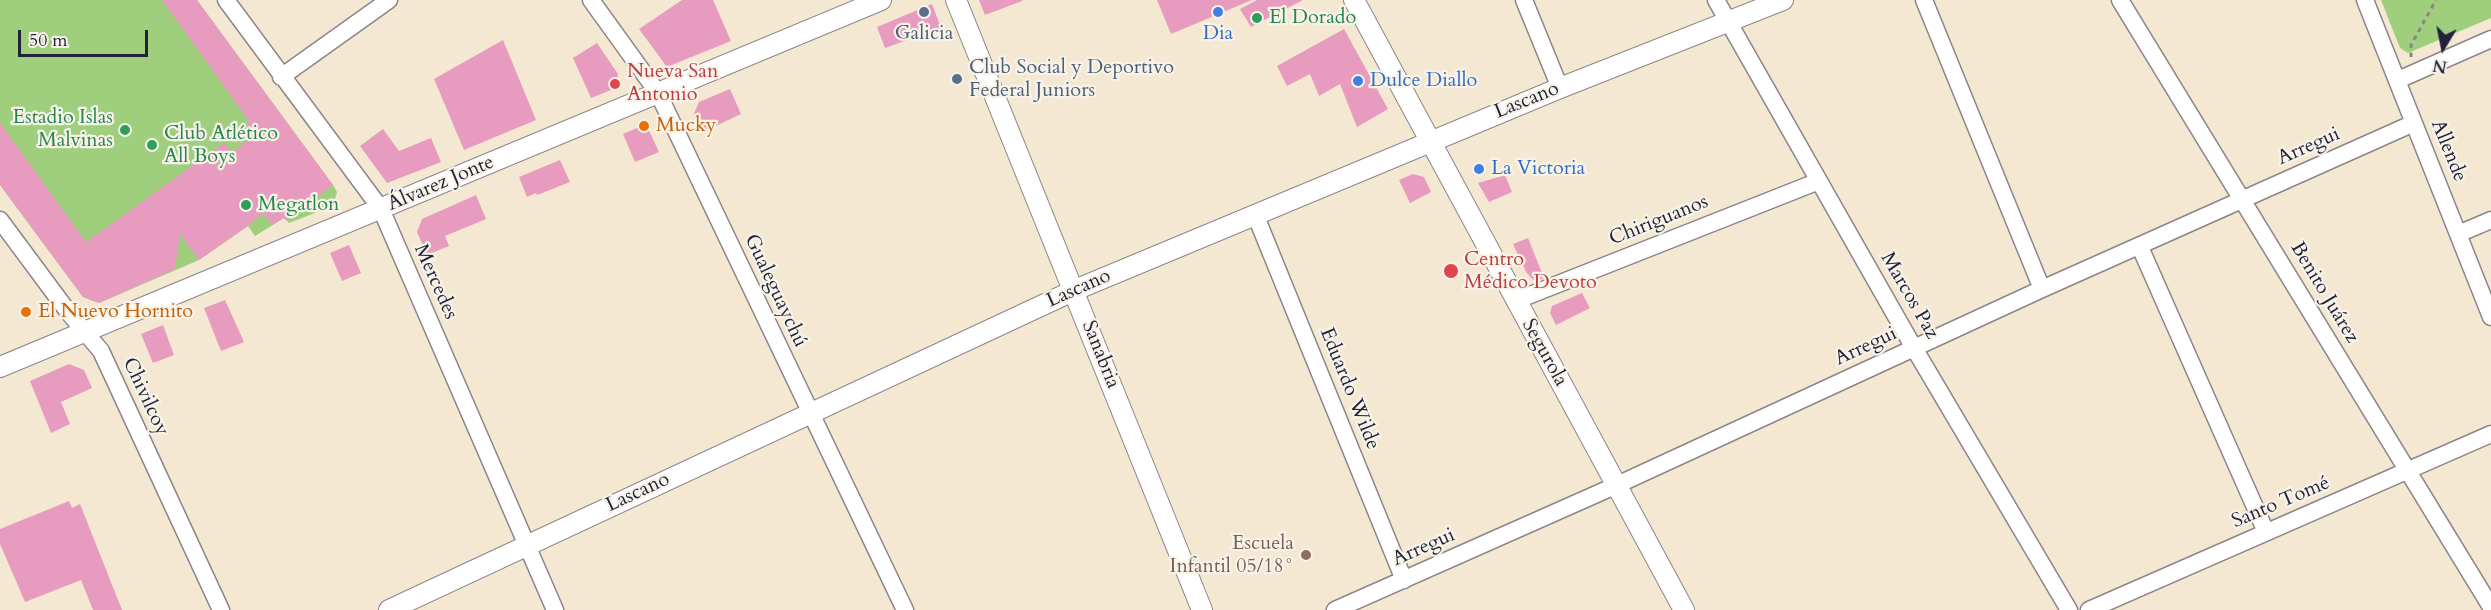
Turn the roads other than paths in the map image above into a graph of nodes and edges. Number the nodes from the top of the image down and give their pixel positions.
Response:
1 (226, 0) edge
2 (389, 0) edge
3 (591, 0) edge
4 (881, 0) edge
5 (956, 0) edge
6 (1354, 0) edge
7 (1524, 0) edge
8 (1716, 0) edge
9 (1783, 0) edge
10 (1924, 0) edge
11 (2120, 0) edge
12 (2365, 0) edge
13 (1728, 22) junction
14 (2491, 39) edge
15 (281, 76) junction
16 (2397, 80) junction
17 (1560, 88) junction
18 (658, 93) junction
19 (2414, 123) junction
20 (1430, 143) junction
21 (1819, 181) junction
22 (2243, 200) junction
23 (381, 209) junction
24 (1255, 214) junction
25 (0, 220) edge
26 (2491, 220) edge
27 (2458, 234) junction
28 (2140, 247) junction
29 (1075, 290) junction
30 (2042, 290) junction
31 (1515, 301) junction
32 (2491, 317) edge
33 (85, 331) junction
34 (1914, 348) junction
35 (0, 367) edge
36 (810, 413) junction
37 (2491, 434) edge
38 (2407, 471) junction
39 (1617, 485) junction
40 (2266, 532) junction
41 (527, 545) junction
42 (1404, 580) junction
43 (2491, 607) edge
44 (221, 610) edge
45 (389, 610) edge
46 (555, 610) edge
47 (905, 610) edge
48 (1202, 610) edge
49 (1335, 610) edge
50 (1684, 610) edge
51 (2069, 610) edge
52 (2089, 610) edge

1 - 15 street, Mercedes
2 - 15 street
3 - 18 street, Gualeguaychú
4 - 18 street, Álvarez Jonte
5 - 29 street, Sanabria
6 - 20 street, Segurola
7 - 17 street
8 - 13 street, Marcos Paz
9 - 13 street, Lascano
10 - 30 street
11 - 22 street, Benito Juárez
12 - 16 street, Allende
13 - 17 street, Lascano
13 - 21 street, Marcos Paz
14 - 16 street
15 - 23 street, Mercedes
16 - 19 street, Allende
17 - 20 street, Lascano
18 - 23 street, Álvarez Jonte
18 - 36 street, Gualeguaychú
19 - 22 street, Arregui
19 - 27 street, Allende
20 - 24 street, Lascano
20 - 31 street, Segurola
21 - 31 street, Chiriguanos
21 - 34 street, Marcos Paz
22 - 28 street, Arregui
22 - 38 street, Benito Juárez
23 - 33 street, Álvarez Jonte
23 - 41 street, Mercedes
24 - 29 street, Lascano
24 - 42 street, Eduardo Wilde
25 - 33 street, Chivilcoy
26 - 27 street
27 - 32 street, Allende
28 - 30 street, Arregui
28 - 40 street
29 - 36 street, Lascano
29 - 48 street, Sanabria
30 - 34 street, Arregui
31 - 39 street, Segurola
33 - 35 street, Álvarez Jonte
33 - 44 street, Chivilcoy
34 - 39 street, Arregui
34 - 51 street, Marcos Paz
36 - 41 street, Lascano
36 - 47 street, Gualeguaychú
37 - 38 street, Santo Tomé
38 - 40 street, Santo Tomé
38 - 43 street, Benito Juárez
39 - 42 street, Arregui
39 - 50 street, Segurola
40 - 52 street, Santo Tomé
41 - 45 street, Lascano
41 - 46 street, Mercedes
42 - 49 street, Arregui

